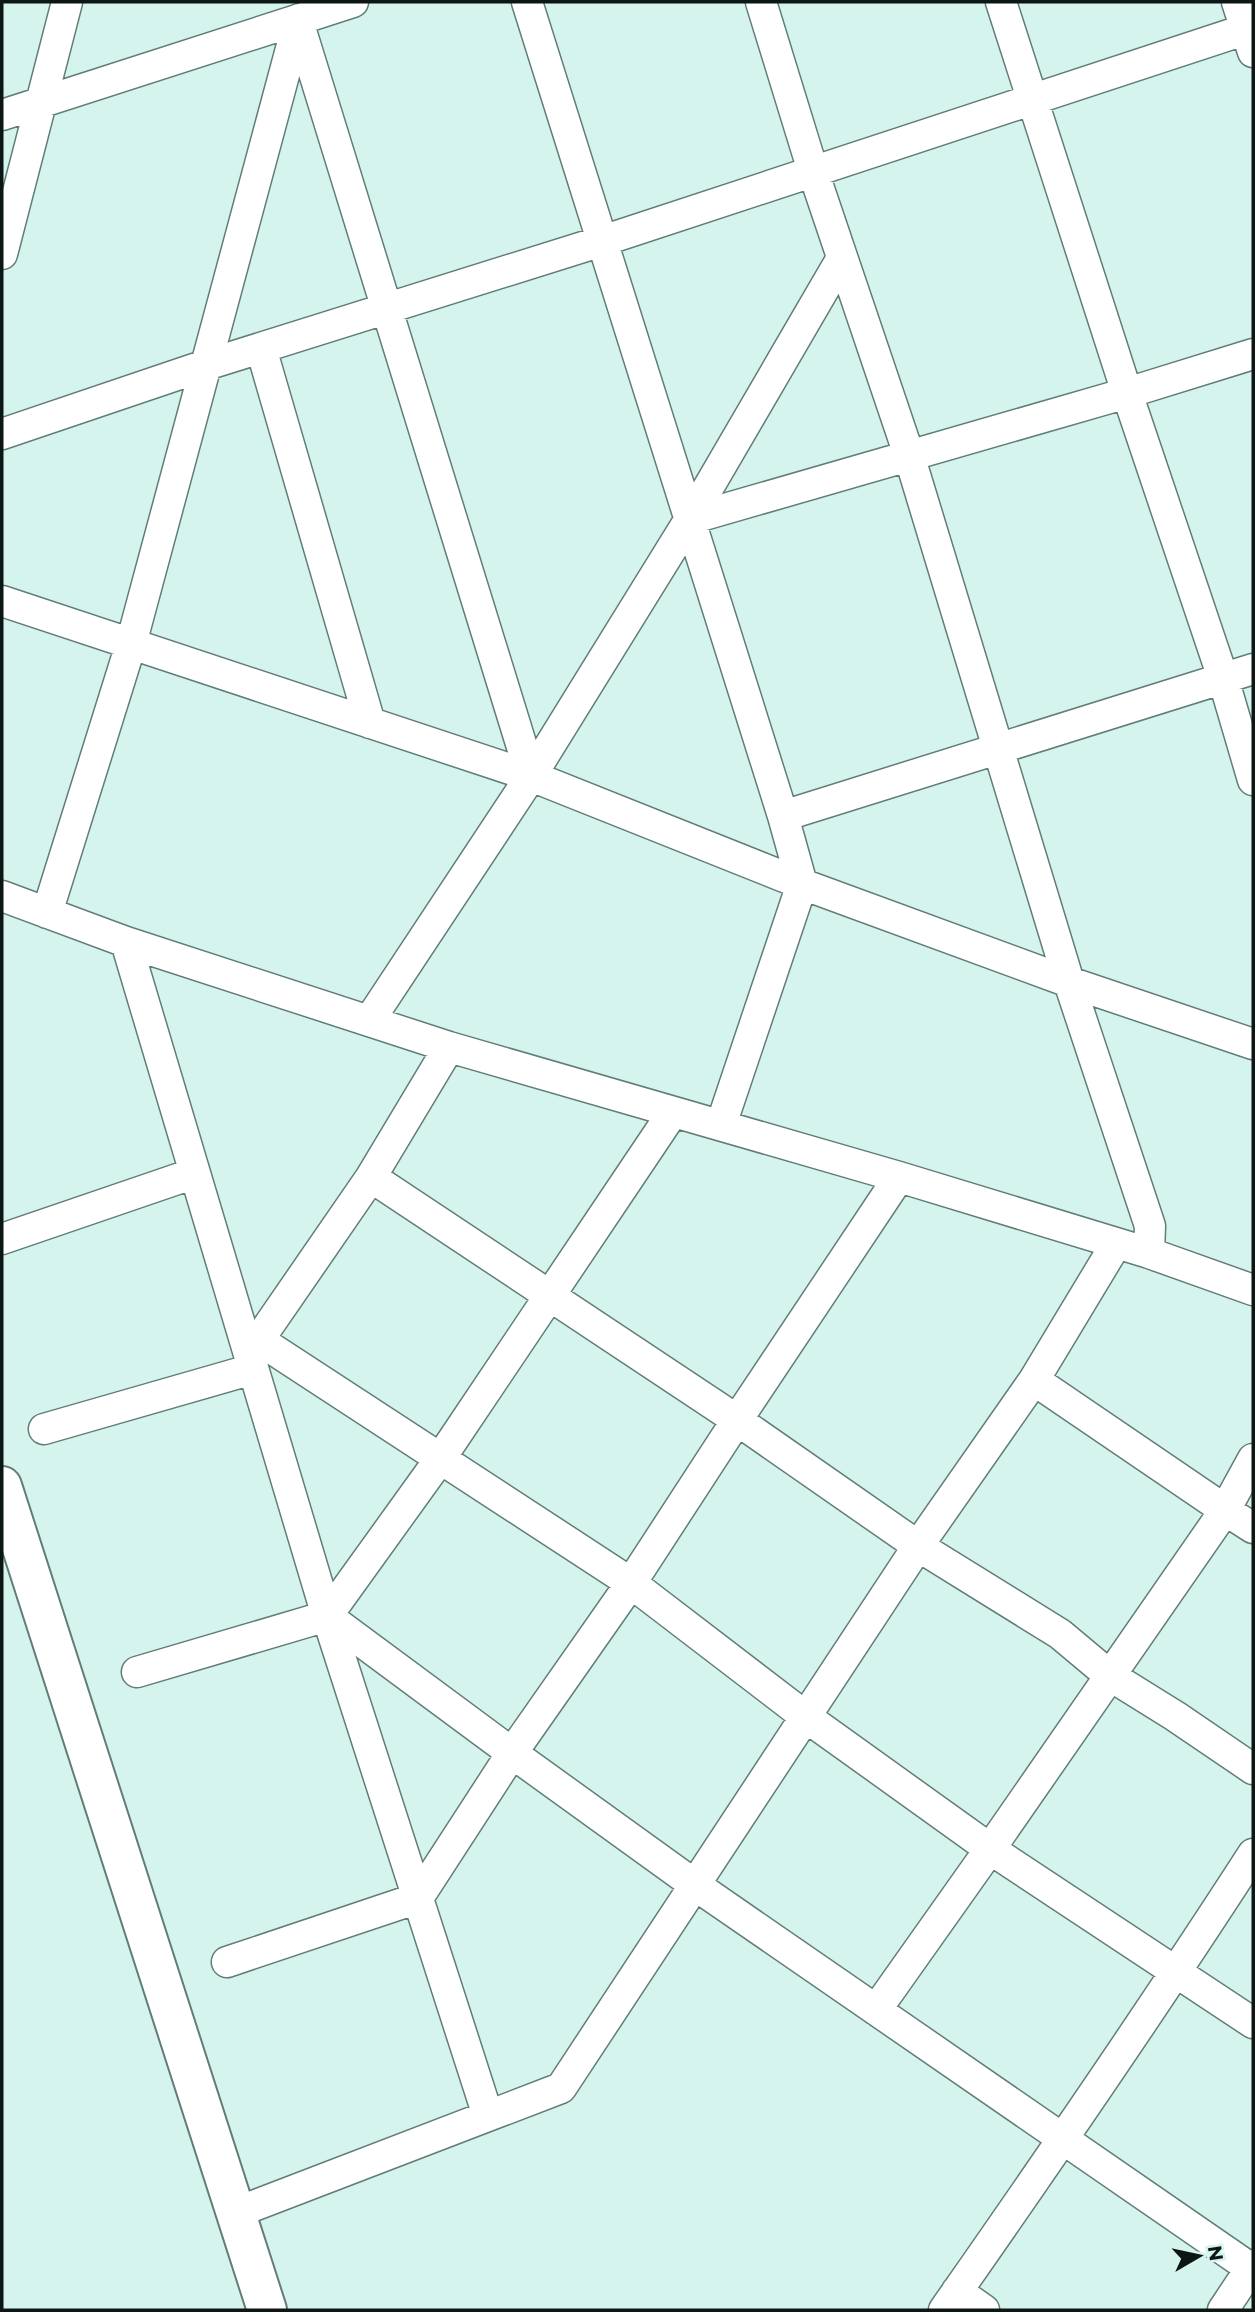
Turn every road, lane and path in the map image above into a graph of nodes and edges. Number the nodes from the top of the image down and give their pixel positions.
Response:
1 (68, 2) edge
2 (353, 2) edge
3 (527, 2) edge
4 (761, 2) edge
5 (1001, 2) edge
6 (301, 11) edge
7 (1247, 28) edge
8 (1032, 100) junction
9 (41, 102) junction
10 (2, 115) edge
11 (813, 172) junction
12 (602, 241) junction
13 (2, 254) edge
14 (842, 258) junction
15 (388, 309) junction
16 (261, 348) junction
17 (1253, 354) edge
18 (206, 365) junction
19 (1127, 393) junction
20 (2, 434) edge
21 (909, 455) junction
22 (690, 519) junction
23 (2, 601) edge
24 (130, 643) junction
25 (1253, 669) edge
26 (1223, 678) junction
27 (370, 723) junction
28 (999, 750) junction
29 (531, 776) junction
30 (1253, 780) edge
31 (783, 816) junction
32 (802, 884) junction
33 (2, 896) edge
34 (47, 913) junction
35 (126, 942) junction
36 (1069, 982) junction
37 (369, 1021) junction
38 (1253, 1044) edge
39 (449, 1047) junction
40 (673, 1112) junction
41 (721, 1125) junction
42 (195, 1173) junction
43 (371, 1177) junction
44 (899, 1177) junction
45 (2, 1239) edge
46 (1116, 1244) junction
47 (1149, 1253) junction
48 (1253, 1290) edge
49 (550, 1297) junction
50 (254, 1354) junction
51 (1034, 1380) junction
52 (737, 1420) junction
53 (44, 1429) dead end
54 (1253, 1459) edge
55 (440, 1460) junction
56 (2, 1486) edge
57 (1225, 1510) junction
58 (1253, 1528) edge
59 (918, 1546) junction
60 (631, 1583) junction
61 (327, 1616) junction
62 (137, 1672) dead end
63 (1109, 1675) junction
64 (806, 1717) junction
65 (512, 1753) junction
66 (1253, 1769) edge
67 (990, 1849) junction
68 (1253, 1854) edge
69 (695, 1885) junction
70 (418, 1898) junction
71 (227, 1962) dead end
72 (1177, 1972) junction
73 (876, 2010) junction
74 (1253, 2022) edge
75 (488, 2116) junction
76 (1064, 2140) junction
77 (235, 2213) junction
78 (1252, 2268) edge
79 (950, 2301) edge
80 (267, 2310) edge
81 (984, 2310) edge
82 (1223, 2310) edge

1 - 9 street
2 - 6 street
3 - 12 street
4 - 11 street
5 - 8 street
6 - 9 street
6 - 15 street
6 - 18 street
7 - 8 street
8 - 11 street
8 - 19 street
9 - 10 street
9 - 13 street
11 - 12 street
11 - 14 street
12 - 15 street
12 - 22 street
14 - 21 street
14 - 22 street
15 - 16 street
15 - 29 street
16 - 18 street
16 - 27 street
17 - 19 street
18 - 20 street
18 - 24 street
19 - 21 street
19 - 26 street
21 - 22 street
21 - 28 street
22 - 29 street
22 - 31 street
23 - 24 street
24 - 27 street
24 - 34 street
25 - 26 street
26 - 28 street
26 - 30 street
27 - 29 street
28 - 31 street
28 - 36 street
29 - 32 street
29 - 37 street
31 - 32 street
32 - 36 street
32 - 41 street
33 - 34 street
34 - 35 street
35 - 37 street
35 - 42 street
36 - 38 street
36 - 47 street
37 - 39 street
39 - 40 street
39 - 43 street
40 - 41 street
40 - 49 street
41 - 44 street
42 - 45 street
42 - 50 street
43 - 49 street
43 - 50 street
44 - 46 street
44 - 52 street
46 - 47 street
46 - 51 street
47 - 48 street
49 - 52 street
49 - 55 street
50 - 53 street
50 - 55 street
50 - 61 street
51 - 57 street
51 - 59 street
52 - 59 street
52 - 60 street
54 - 57 street
55 - 60 street
55 - 61 street
56 - 77 street
57 - 58 street
57 - 63 street
59 - 63 street
59 - 64 street
60 - 64 street
60 - 65 street
61 - 62 street
61 - 65 street
61 - 70 street
63 - 66 street
63 - 67 street
64 - 67 street
64 - 69 street
65 - 69 street
65 - 70 street
67 - 72 street
67 - 73 street
68 - 72 street
69 - 73 street
69 - 75 street
70 - 71 street
70 - 75 street
72 - 74 street
72 - 76 street
73 - 76 street
75 - 77 street
76 - 78 street
76 - 79 street
77 - 80 street
78 - 82 street
79 - 81 street

